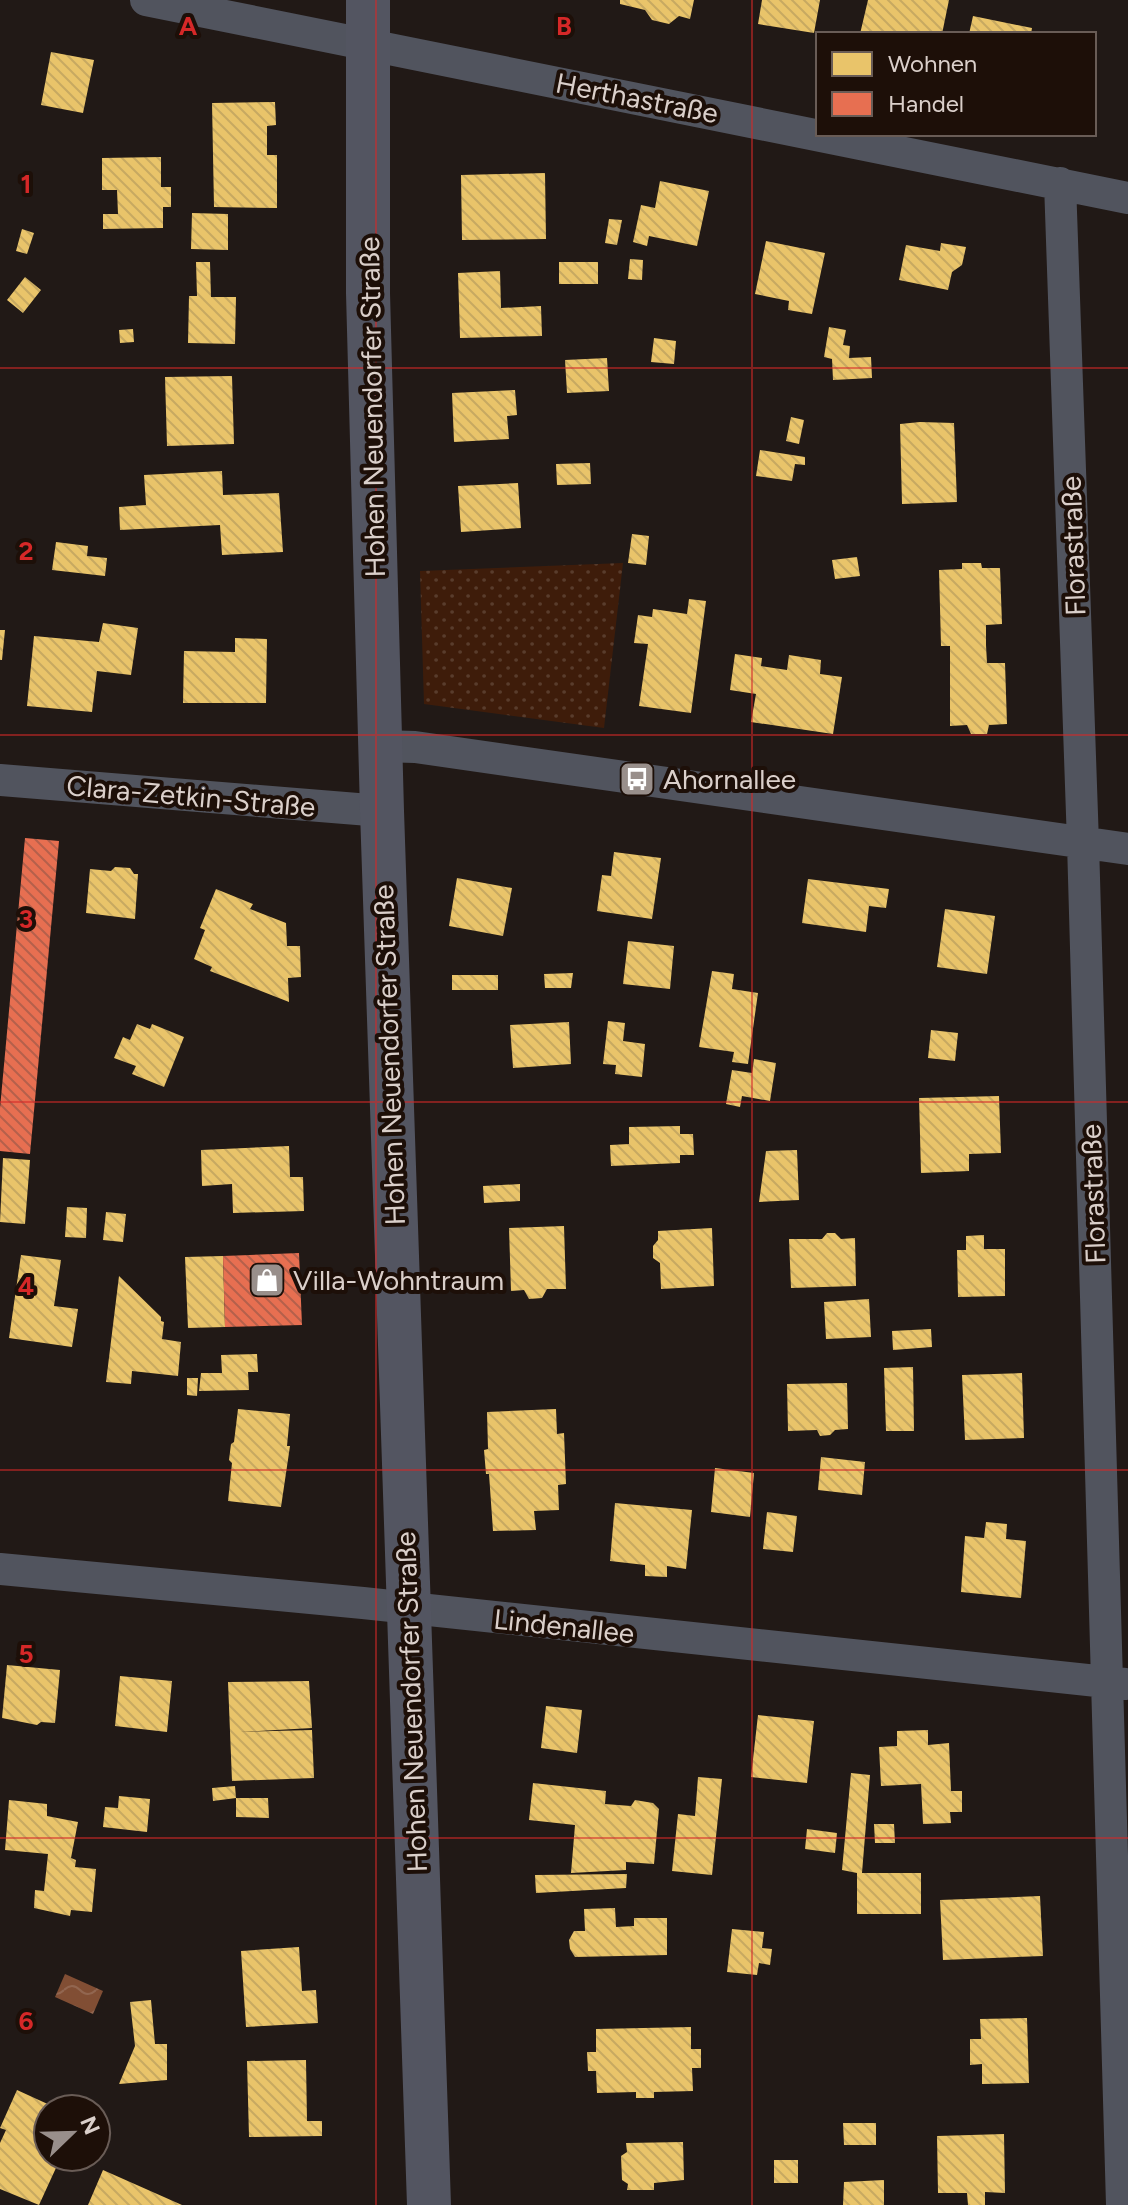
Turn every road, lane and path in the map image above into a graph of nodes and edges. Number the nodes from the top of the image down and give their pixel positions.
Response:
1 (146, 0) edge
2 (368, 0) edge
3 (366, 44) junction
4 (816, 134) edge
5 (825, 136) edge
6 (1060, 183) junction
7 (1128, 198) edge
8 (380, 746) junction
9 (0, 780) edge
10 (382, 811) junction
11 (1083, 843) junction
12 (1128, 849) edge
13 (0, 1569) edge
14 (407, 1608) junction
15 (1117, 1684) edge
16 (429, 2205) edge
17 (1122, 2205) edge

1 - 3 street, Herthastraße
2 - 3 main road, Hohen Neuendorfer Straße
3 - 4 street, Herthastraße
3 - 8 main road, Hohen Neuendorfer Straße
5 - 6 street, Herthastraße
6 - 7 street, Herthastraße
6 - 11 street, Florastraße
8 - 10 main road, Hohen Neuendorfer Straße
8 - 11 street
9 - 10 street, Clara-Zetkin-Straße
10 - 14 main road, Hohen Neuendorfer Straße
11 - 12 street
11 - 15 street, Florastraße
13 - 14 street, Lindenallee
14 - 15 street, Lindenallee
14 - 16 main road, Hohen Neuendorfer Straße
15 - 17 street, Florastraße

